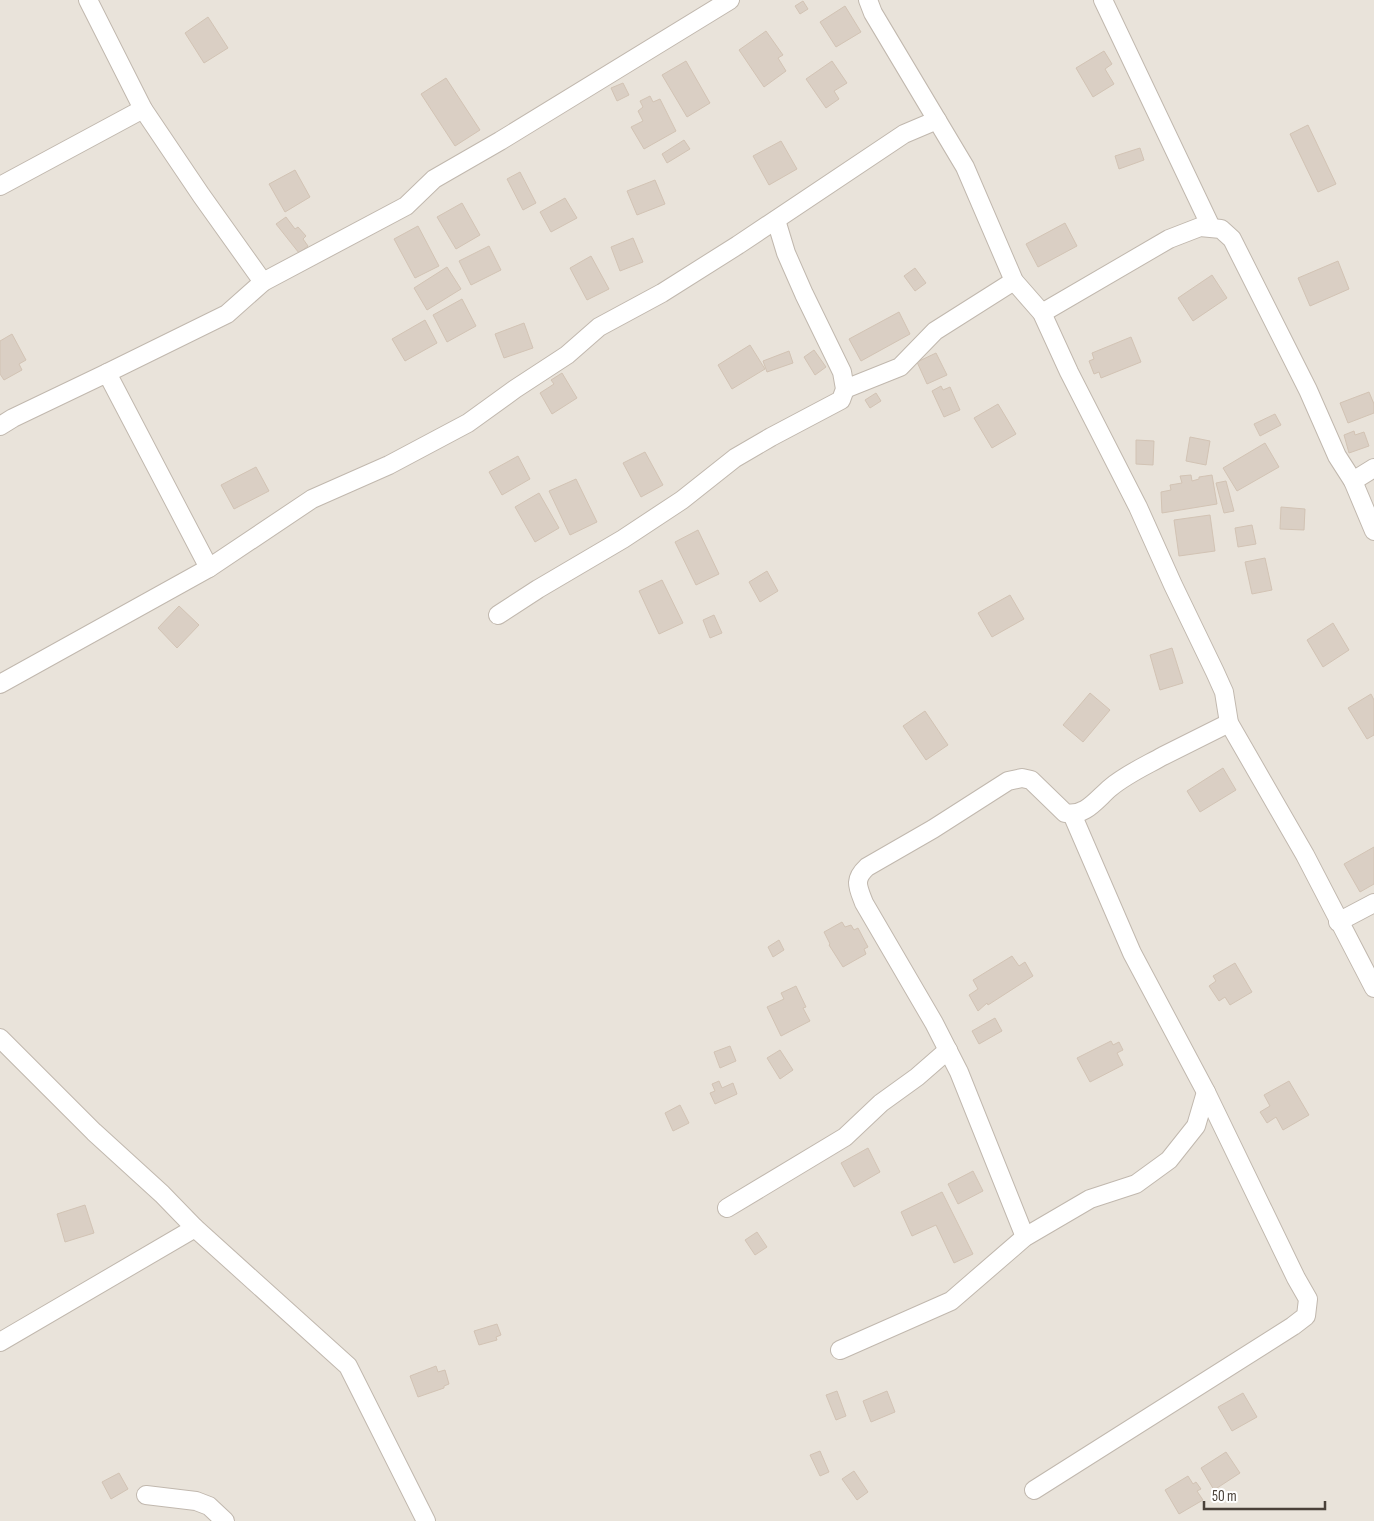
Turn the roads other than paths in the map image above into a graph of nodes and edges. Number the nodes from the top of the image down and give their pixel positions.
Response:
1 (88, 0) edge
2 (730, 0) edge
3 (868, 0) edge
4 (1103, 0) edge
5 (143, 109) junction
6 (937, 120) junction
7 (0, 186) edge
8 (776, 220) junction
9 (1211, 227) junction
10 (1014, 281) junction
11 (263, 282) junction
12 (1042, 313) junction
13 (107, 373) junction
14 (845, 389) junction
15 (0, 426) edge
16 (1374, 468) edge
17 (1353, 481) junction
18 (1374, 531) edge
19 (209, 568) junction
20 (498, 615) dead end
21 (0, 684) edge
22 (1229, 723) junction
23 (1072, 814) junction
24 (1374, 903) edge
25 (1338, 922) junction
26 (1374, 988) edge
27 (0, 1038) edge
28 (948, 1050) junction
29 (1206, 1092) junction
30 (727, 1208) dead end
31 (195, 1228) junction
32 (1025, 1237) junction
33 (0, 1342) edge
34 (840, 1350) dead end
35 (1034, 1490) dead end
36 (146, 1495) dead end
37 (225, 1521) edge
38 (426, 1521) edge

1 - 5 street
2 - 11 street
3 - 6 street
4 - 9 street
5 - 7 street
5 - 11 street
6 - 8 street
6 - 10 street
8 - 14 street
8 - 19 street
9 - 12 street
9 - 17 street
10 - 12 street
10 - 14 street
11 - 13 street
12 - 22 street
13 - 15 street
13 - 19 street
14 - 20 street
16 - 17 street
17 - 18 street
19 - 21 street
22 - 23 street
22 - 25 street
23 - 28 street
23 - 29 street
24 - 25 street
25 - 26 street
27 - 31 street
28 - 30 street
28 - 32 street
29 - 32 street
29 - 35 street
31 - 33 street
31 - 38 street
32 - 34 street
36 - 37 street

